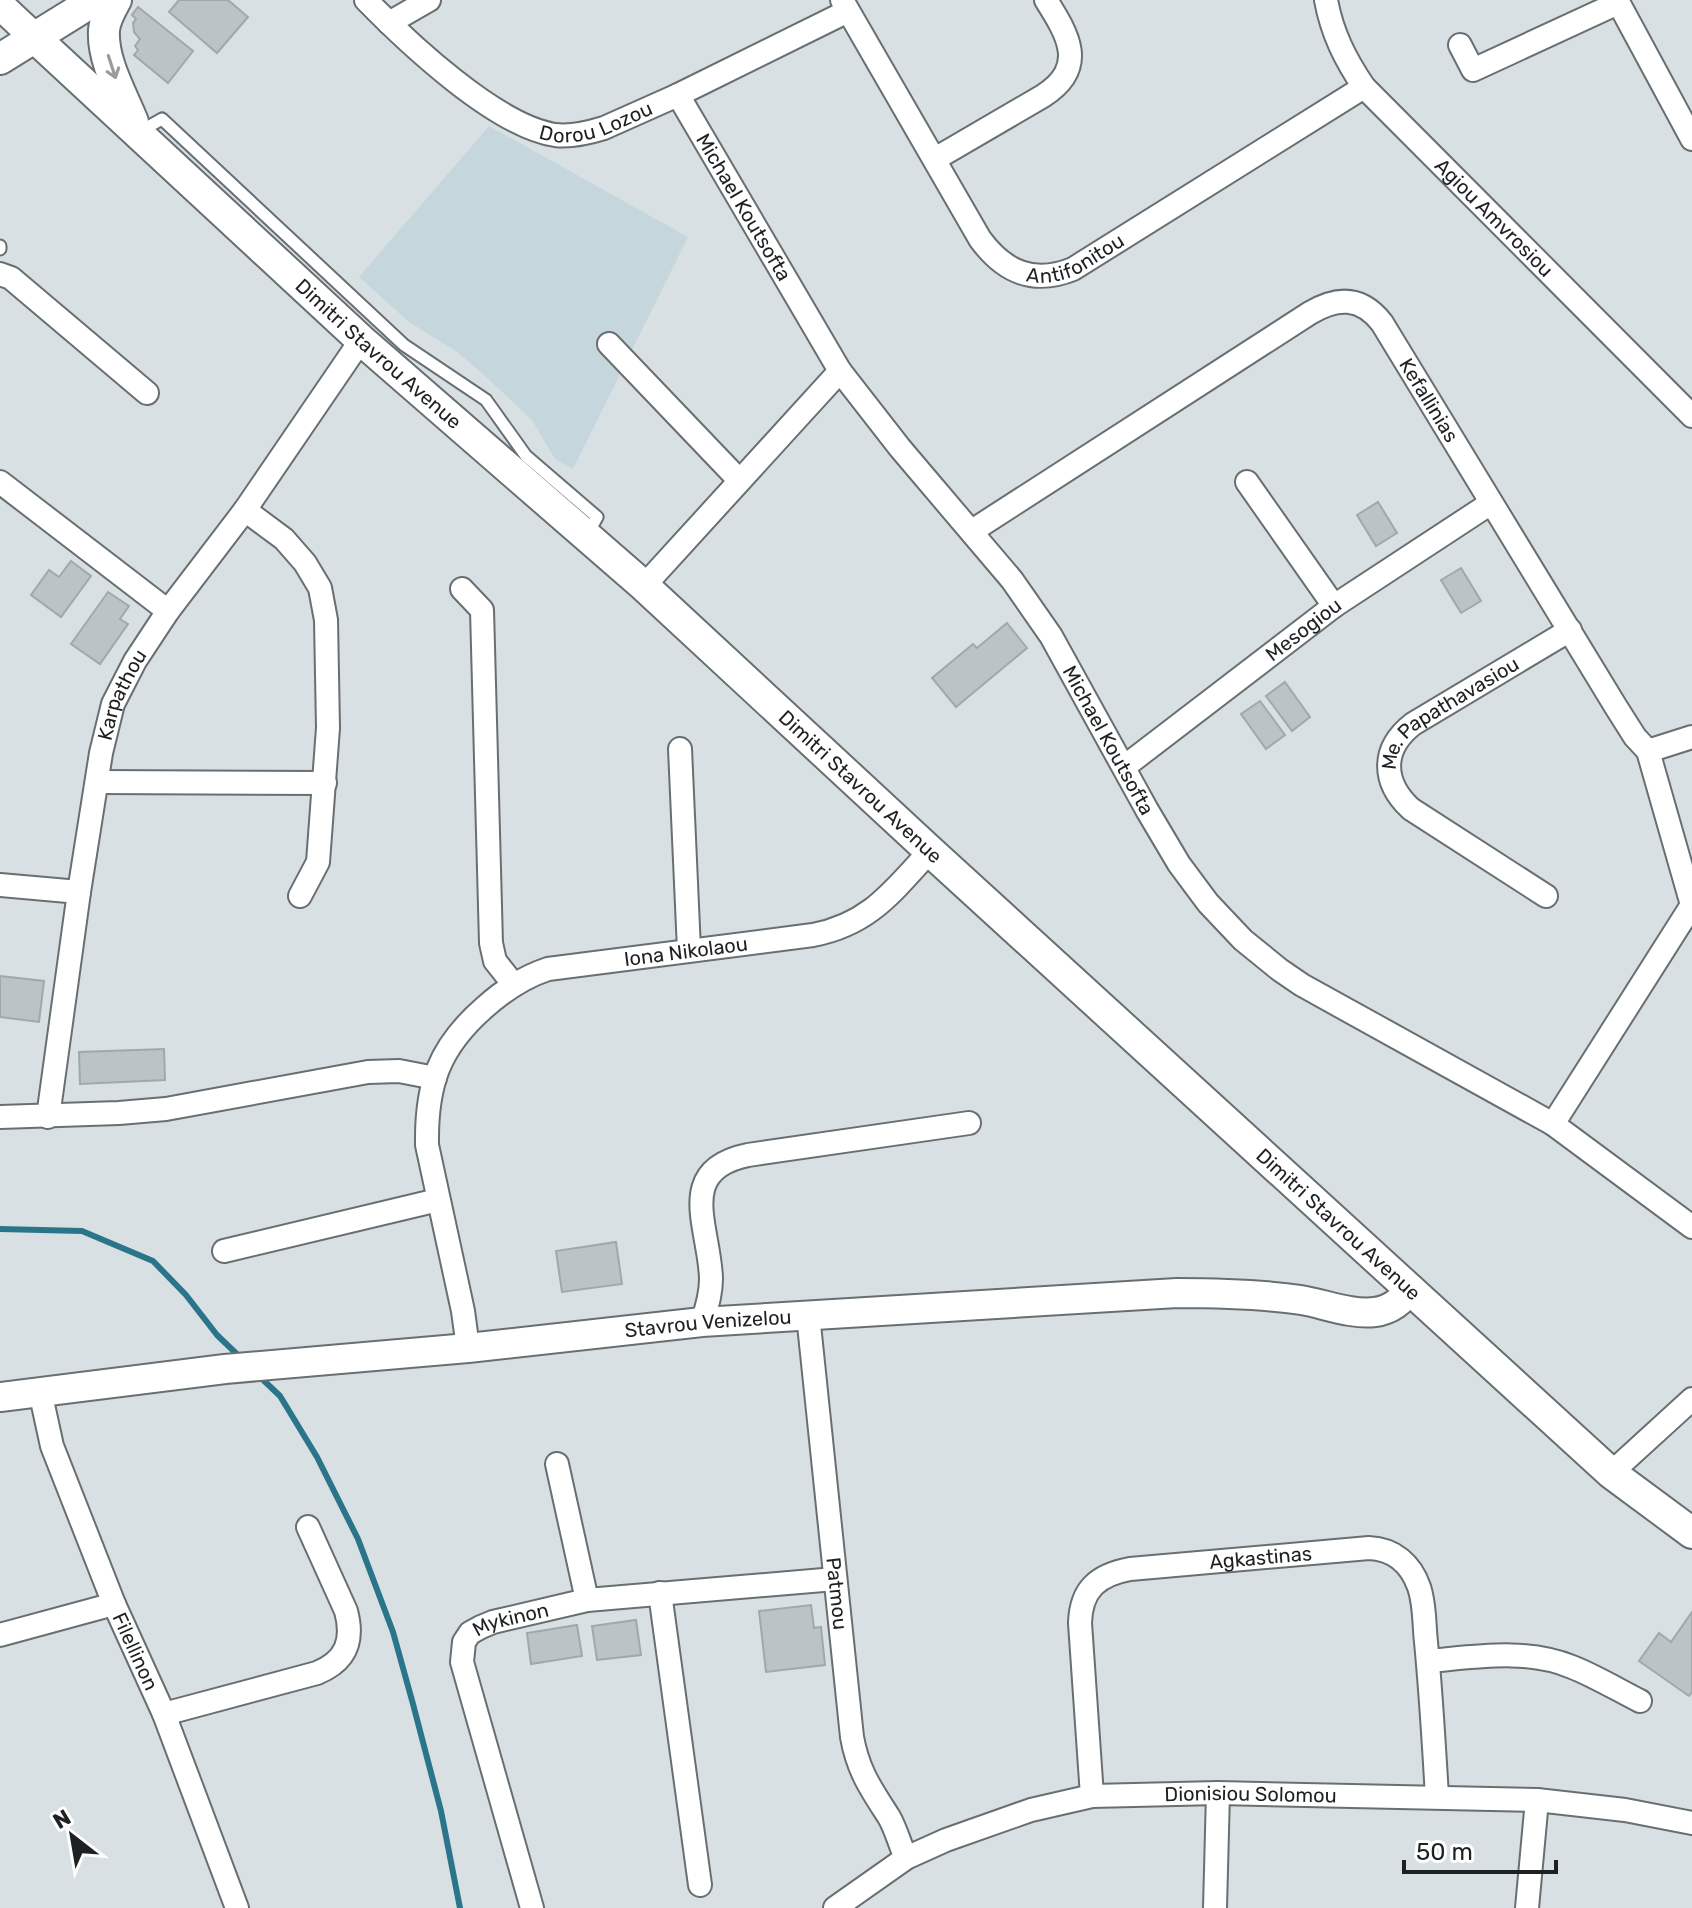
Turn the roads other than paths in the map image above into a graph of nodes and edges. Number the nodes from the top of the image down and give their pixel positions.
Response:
1 (95, 0) edge
2 (116, 0) edge
3 (366, 0) edge
4 (429, 0) edge
5 (1046, 0) edge
6 (1326, 0) edge
7 (1618, 2) edge
8 (0, 5) edge
9 (845, 5) edge
10 (389, 23) junction
11 (34, 37) junction
12 (1460, 45) dead end
13 (0, 59) edge
14 (1364, 87) junction
15 (678, 95) junction
16 (138, 133) junction
17 (1692, 139) edge
18 (935, 159) junction
19 (0, 274) edge
20 (361, 340) junction
21 (609, 344) dead end
22 (840, 371) junction
23 (147, 393) dead end
24 (1692, 416) edge
25 (739, 480) junction
26 (0, 482) edge
27 (1247, 482) dead end
28 (1491, 503) junction
29 (245, 510) junction
30 (972, 531) junction
31 (586, 535) junction
32 (644, 586) junction
33 (462, 589) dead end
34 (1334, 606) junction
35 (168, 611) junction
36 (1570, 630) junction
37 (1692, 737) edge
38 (680, 749) dead end
39 (1648, 751) junction
40 (1124, 767) junction
41 (97, 782) junction
42 (325, 783) junction
43 (930, 851) junction
44 (0, 885) edge
45 (79, 892) junction
46 (300, 896) dead end
47 (1546, 896) dead end
48 (1692, 905) edge
49 (689, 950) junction
50 (514, 985) junction
51 (435, 1078) junction
52 (0, 1117) edge
53 (48, 1117) junction
54 (969, 1123) dead end
55 (1553, 1124) junction
56 (438, 1200) junction
57 (1692, 1227) edge
58 (224, 1251) dead end
59 (1411, 1289) junction
60 (808, 1315) junction
61 (702, 1322) junction
62 (468, 1348) junction
63 (40, 1391) junction
64 (0, 1397) edge
65 (1692, 1399) edge
66 (557, 1464) dead end
67 (1611, 1473) junction
68 (308, 1527) dead end
69 (1692, 1533) edge
70 (835, 1579) junction
71 (660, 1593) junction
72 (587, 1600) junction
73 (114, 1604) junction
74 (0, 1635) edge
75 (1428, 1661) junction
76 (1640, 1701) dead end
77 (164, 1714) junction
78 (1218, 1793) junction
79 (1092, 1796) junction
80 (1437, 1797) junction
81 (1537, 1800) junction
82 (1692, 1823) edge
83 (906, 1858) junction
84 (700, 1885) dead end
85 (237, 1908) edge
86 (532, 1908) edge
87 (835, 1908) edge
88 (1215, 1908) edge
89 (1527, 1908) edge

1 - 11 main road
2 -> 16 main road
3 - 10 street, Dorou Lozou
4 - 10 street
5 - 18 street
6 - 14 street, Agiou Amvrosiou
7 - 12 street
7 - 17 street
8 - 11 street
9 - 15 street, Dorou Lozou
9 - 18 street, Antifonitou
10 - 15 street, Dorou Lozou
11 - 13 main road
11 - 16 main road, Dimitri Stavrou Avenue
14 - 18 street, Antifonitou
14 - 24 street, Agiou Amvrosiou
15 - 22 street, Michael Koutsofta
16 - 20 main road, Dimitri Stavrou Avenue
16 - 31 lane
19 - 23 street
20 - 29 street, Karpathou
20 - 31 main road, Dimitri Stavrou Avenue
21 - 25 street
22 - 25 street
22 - 30 street, Michael Koutsofta
25 - 32 street
26 - 35 street
27 - 34 street
28 - 30 street, Kefallinias
28 - 34 street, Mesogiou
28 - 36 street, Kefallinias
29 - 35 street, Karpathou
29 - 42 street
30 - 40 street, Michael Koutsofta
31 - 32 main road, Dimitri Stavrou Avenue
32 - 43 main road, Dimitri Stavrou Avenue
33 - 50 street
34 - 40 street, Mesogiou
35 - 41 street, Karpathou
36 - 39 street, Kefallinias
36 - 47 street, Me. Papathavasiou
37 - 39 street
38 - 49 street
39 - 48 street, Kefallinias
40 - 55 street, Michael Koutsofta
41 - 42 street
41 - 45 street, Karpathou
42 - 46 street
43 - 49 street, Iona Nikolaou
43 - 59 main road, Dimitri Stavrou Avenue
44 - 45 street
45 - 53 street, Karpathou
48 - 55 street
49 - 50 street, Iona Nikolaou
50 - 51 street, Iona Nikolaou
51 - 53 street
51 - 56 street, Iona Nikolaou
52 - 53 street
54 - 61 street
55 - 57 street, Michael Koutsofta
56 - 58 street
56 - 62 street, Iona Nikolaou
59 - 60 street, Stavrou Venizelou
59 - 67 main road, Dimitri Stavrou Avenue
60 - 61 street, Stavrou Venizelou
60 - 70 street, Patmou
61 - 62 street, Stavrou Venizelou
62 - 63 street, Stavrou Venizelou
63 - 64 street, Stavrou Venizelou
63 - 73 street, Filellinon
65 - 67 street
66 - 72 street
67 - 69 main road, Dimitri Stavrou Avenue
68 - 77 street
70 - 71 street, Mykinon
70 - 83 street, Patmou
71 - 72 street, Mykinon
71 - 84 street
72 - 86 street, Mykinon
73 - 74 street
73 - 77 street, Filellinon
75 - 76 street
75 - 79 street, Agkastinas
75 - 80 street, Agkastinas
77 - 85 street, Filellinon
78 - 79 street, Dionisiou Solomou
78 - 80 street, Dionisiou Solomou
78 - 88 street
79 - 83 street, Dionisiou Solomou
80 - 81 street, Dionisiou Solomou
81 - 82 street, Dionisiou Solomou
81 - 89 street
83 - 87 street, Dionisiou Solomou

